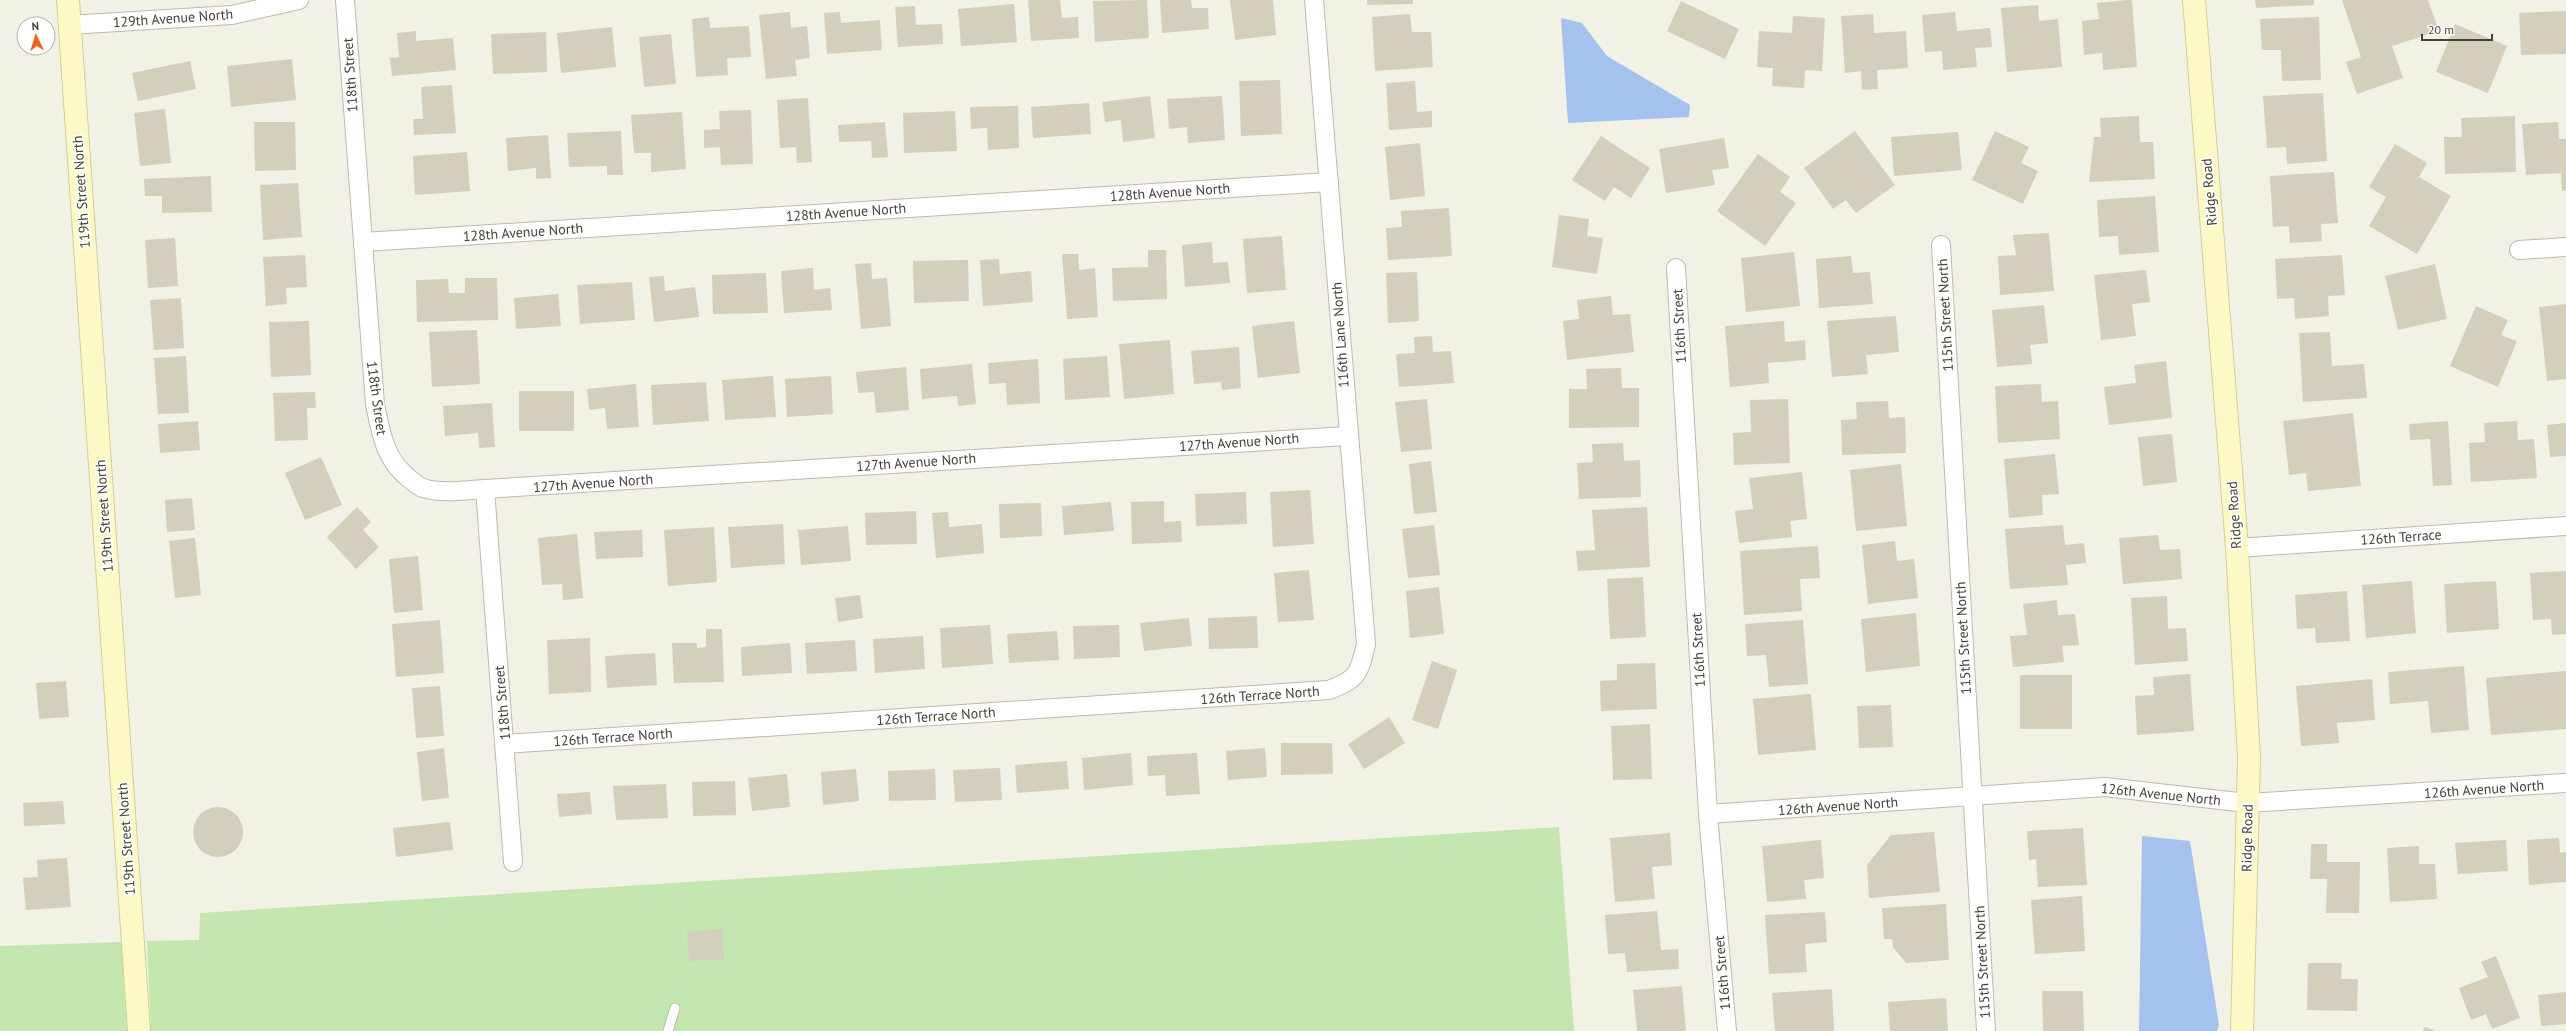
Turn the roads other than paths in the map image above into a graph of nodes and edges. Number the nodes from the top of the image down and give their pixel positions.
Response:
1 (68, 0) edge
2 (299, 0) edge
3 (345, 0) edge
4 (1314, 0) edge
5 (2194, 0) edge
6 (69, 25) junction
7 (1329, 182) junction
8 (364, 242) junction
9 (1941, 245) dead end
10 (2566, 247) edge
11 (2519, 250) dead end
12 (1676, 268) dead end
13 (1347, 436) junction
14 (485, 489) junction
15 (2566, 526) edge
16 (2237, 548) junction
17 (1360, 669) joint
18 (505, 744) junction
19 (2566, 784) edge
20 (1972, 797) junction
21 (2247, 803) junction
22 (1708, 814) junction
23 (513, 862) dead end
24 (675, 1008) dead end
25 (140, 1031) edge
26 (668, 1031) edge
27 (1727, 1031) edge
28 (1986, 1031) edge
29 (2242, 1031) edge

1 - 6 street, 119th Street North
2 - 6 street, 129th Avenue North
3 - 8 street, 118th Street
4 - 7 street, 116th Lane North
5 - 16 street, Ridge Road
6 - 25 street, 119th Street North
7 - 8 street, 128th Avenue North
7 - 13 street, 116th Lane North
8 - 14 street, 118th Street
9 - 20 street, 115th Street North
10 - 11 street
12 - 22 street, 116th Street
13 - 14 street, 127th Avenue North
13 - 17 street, 116th Lane North
14 - 18 street, 118th Street
15 - 16 street, 126th Terrace
16 - 21 street, Ridge Road
17 - 18 street, 126th Terrace North
18 - 23 street, 118th Street
19 - 21 street, 126th Avenue North
20 - 21 street, 126th Avenue North
20 - 22 street, 126th Avenue North
20 - 28 street, 115th Street North
21 - 29 street, Ridge Road
22 - 27 street, 116th Street
24 - 26 lane

